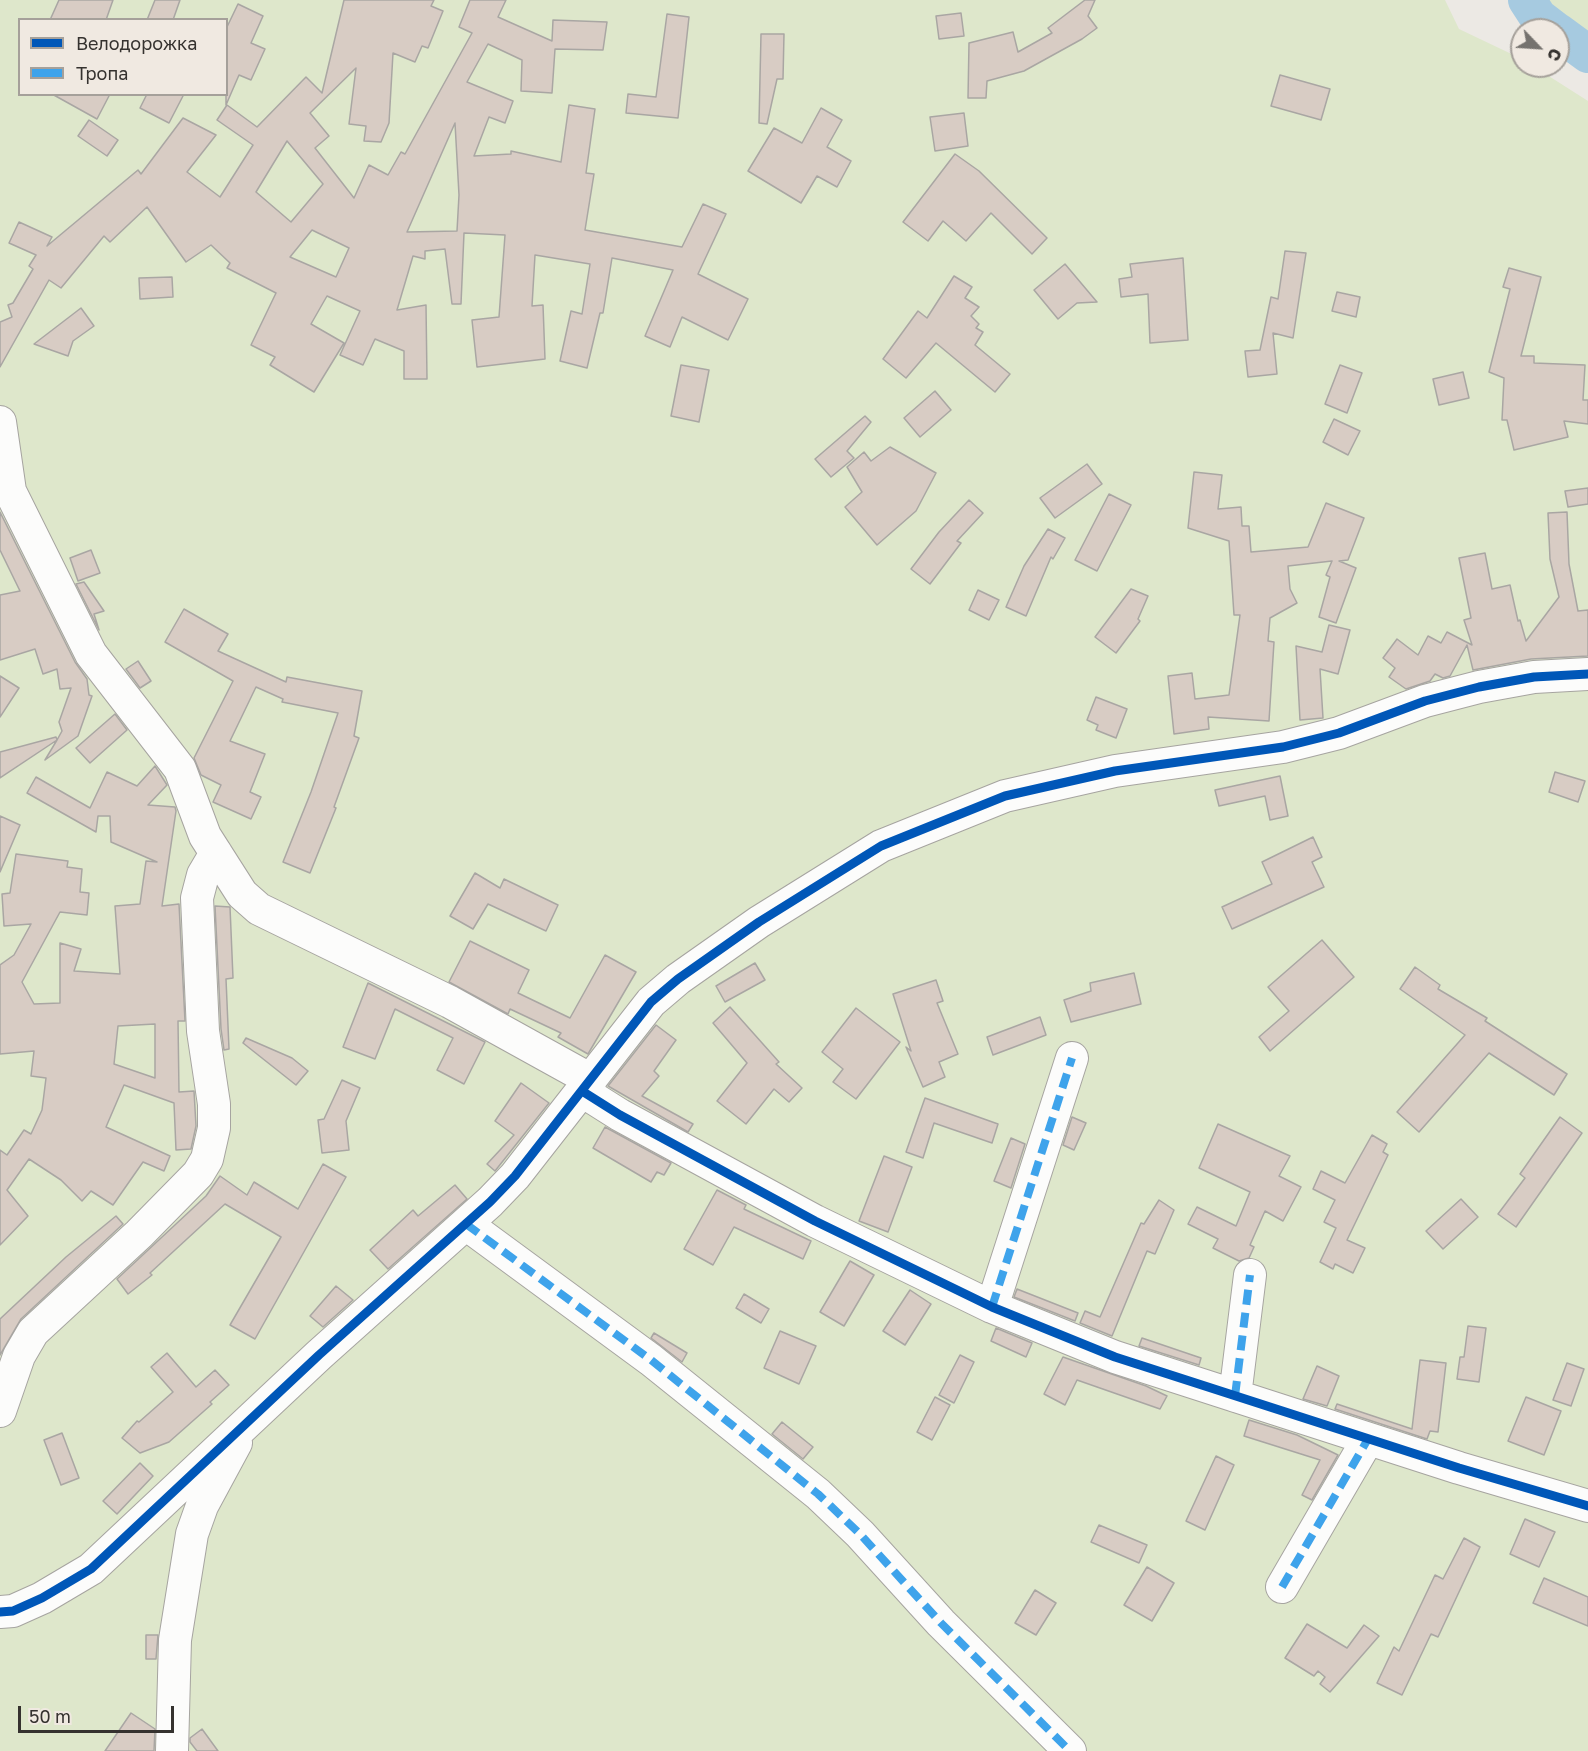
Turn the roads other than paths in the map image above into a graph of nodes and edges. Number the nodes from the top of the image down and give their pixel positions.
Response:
1 (0, 422) edge
2 (4, 478) edge
3 (1588, 674) edge
4 (216, 853) junction
5 (1072, 1058) dead end
6 (587, 1085) junction
7 (466, 1224) junction
8 (1250, 1275) dead end
9 (992, 1307) junction
10 (1235, 1396) junction
11 (0, 1411) edge
12 (250, 1419) junction
13 (1368, 1439) junction
14 (1588, 1506) edge
15 (1282, 1587) dead end
16 (0, 1612) edge
17 (172, 1751) edge
18 (1070, 1751) edge

1 - 2 street
2 - 4 street
3 - 6 street
4 - 6 street
4 - 11 street
5 - 9 street
6 - 7 street
6 - 9 street
7 - 12 street
7 - 18 street
8 - 10 street
9 - 10 street
10 - 13 street
12 - 16 street
12 - 17 street
13 - 14 street
13 - 15 street

